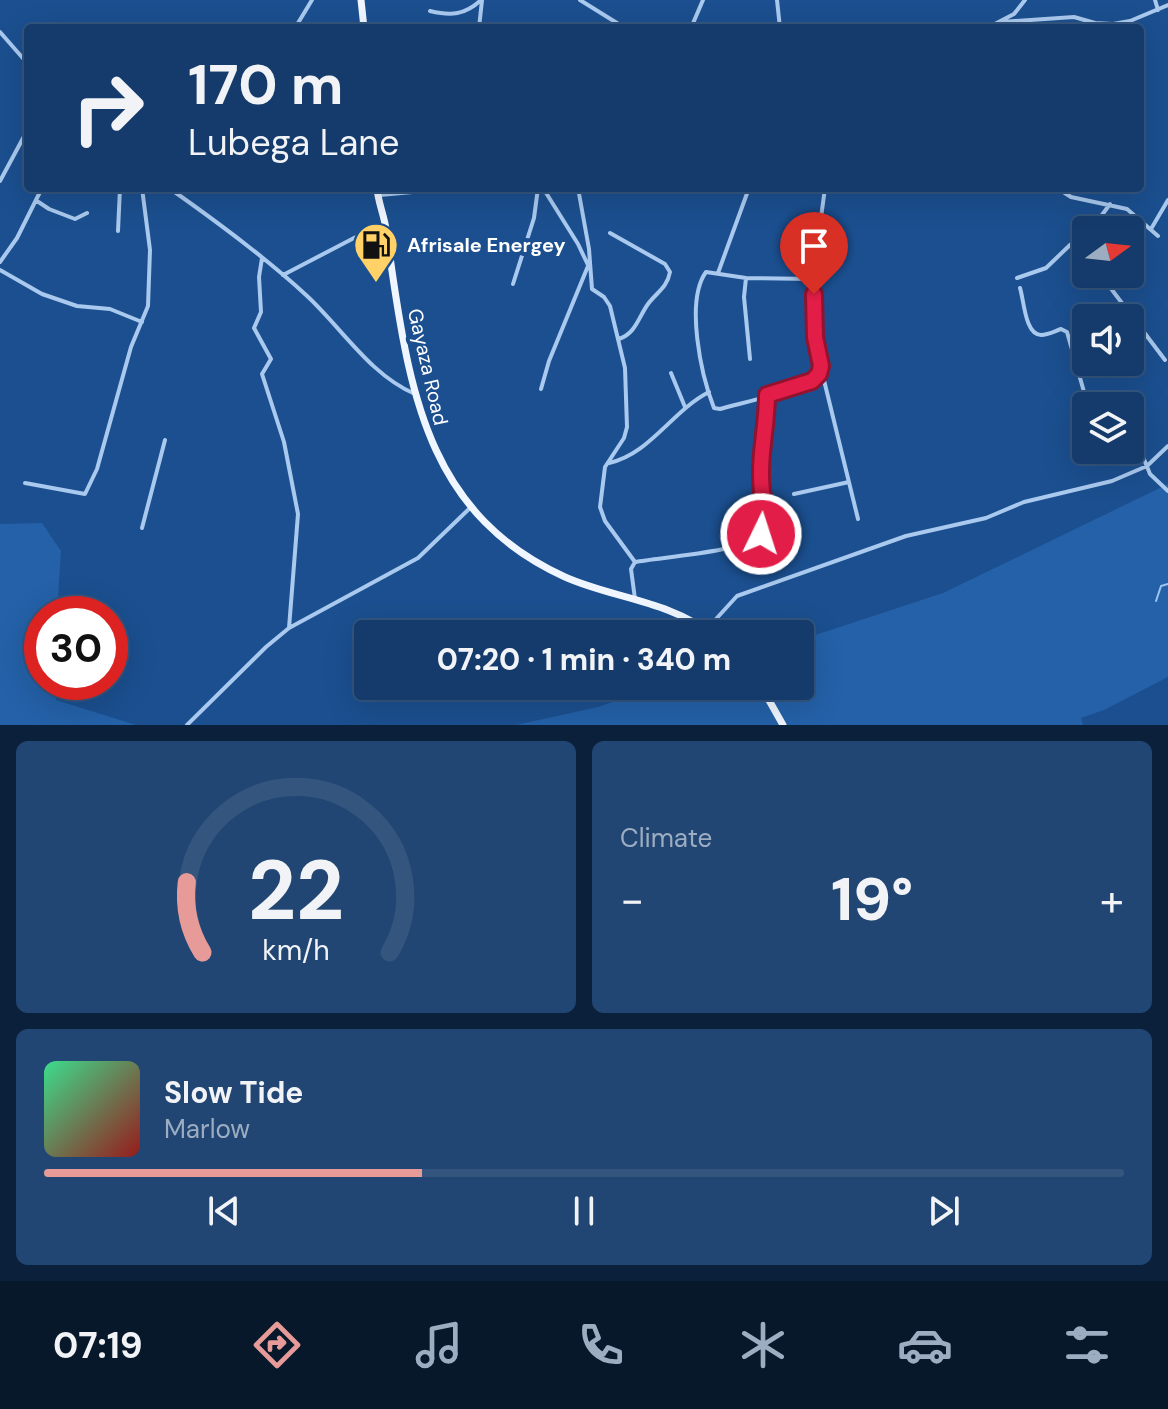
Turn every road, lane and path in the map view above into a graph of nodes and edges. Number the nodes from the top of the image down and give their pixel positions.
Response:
1 (312, 0) edge
2 (361, 0) edge
3 (482, 0) edge
4 (580, 0) edge
5 (703, 0) edge
6 (777, 0) edge
7 (1025, 0) edge
8 (1155, 0) edge
9 (1168, 5) edge
10 (1158, 10) junction
11 (430, 11) dead end
12 (1001, 22) junction
13 (297, 24) edge
14 (364, 24) edge
15 (479, 24) edge
16 (619, 24) edge
17 (693, 24) edge
18 (780, 24) edge
19 (996, 24) edge
20 (0, 32) edge
21 (24, 59) edge
22 (24, 136) edge
23 (0, 181) edge
24 (40, 192) edge
25 (120, 192) edge
26 (142, 192) edge
27 (174, 192) edge
28 (377, 192) edge
29 (539, 192) edge
30 (543, 192) edge
31 (579, 192) edge
32 (748, 192) edge
33 (824, 192) edge
34 (1063, 192) edge
35 (1168, 200) edge
36 (37, 201) junction
37 (1110, 204) junction
38 (87, 213) dead end
39 (1101, 216) edge
40 (386, 227) junction
41 (1150, 230) junction
42 (118, 231) dead end
43 (610, 233) dead end
44 (1158, 236) dead end
45 (1072, 245) edge
46 (262, 258) junction
47 (0, 262) edge
48 (589, 268) junction
49 (0, 270) edge
50 (718, 273) junction
51 (283, 275) junction
52 (746, 278) junction
53 (1017, 278) dead end
54 (814, 279) junction
55 (513, 284) dead end
56 (1020, 288) dead end
57 (1111, 288) edge
58 (142, 322) junction
59 (619, 339) junction
60 (750, 359) dead end
61 (1165, 360) dead end
62 (821, 366) junction
63 (671, 373) dead end
64 (541, 389) dead end
65 (709, 392) junction
66 (1084, 392) edge
67 (415, 394) junction
68 (767, 395) junction
69 (685, 407) junction
70 (165, 440) dead end
71 (1168, 446) edge
72 (1144, 459) edge
73 (607, 463) junction
74 (1147, 466) junction
75 (849, 482) junction
76 (25, 483) dead end
77 (1168, 491) edge
78 (794, 494) dead end
79 (471, 507) junction
80 (858, 519) dead end
81 (142, 528) dead end
82 (635, 562) junction
83 (635, 601) junction
84 (685, 620) edge
85 (718, 620) edge
86 (289, 628) junction
87 (769, 700) edge
88 (781, 722) edge
89 (187, 725) edge

1 - 13 street
2 - 14 main road
3 - 11 street
3 - 15 street
4 - 16 street
5 - 17 street
6 - 18 street
7 - 12 street
8 - 10 street
9 - 10 street
10 - 12 street
12 - 19 street
20 - 21 street
22 - 23 street
24 - 36 street
25 - 42 street
26 - 58 street
27 - 46 street
28 - 40 main road, Gayaza Road
29 - 55 street
30 - 48 street
31 - 48 street
32 - 50 street
33 - 54 street
34 - 37 street
35 - 41 street
36 - 38 street
36 - 47 street
37 - 39 street
37 - 41 street
40 - 51 street
40 - 67 main road, Gayaza Road
41 - 44 street
43 - 59 street
45 - 53 street
46 - 51 street
46 - 86 street
48 - 59 street
48 - 64 street
49 - 58 street
50 - 52 street
50 - 65 street
51 - 67 street
52 - 54 street
52 - 60 street
54 - 62 street
56 - 66 street
57 - 61 street
58 - 76 street
59 - 73 street
62 - 68 street
62 - 75 street
63 - 69 street
65 - 68 street
65 - 69 street
67 - 79 main road, Gayaza Road
68 - 82 street
69 - 73 street
70 - 81 street
71 - 74 street
72 - 74 street
73 - 82 street
74 - 77 street
74 - 85 street
75 - 78 street
75 - 80 street
79 - 83 main road, Gayaza Road
79 - 86 street
82 - 83 street
83 - 84 main road, Gayaza Road
86 - 89 street
87 - 88 main road

